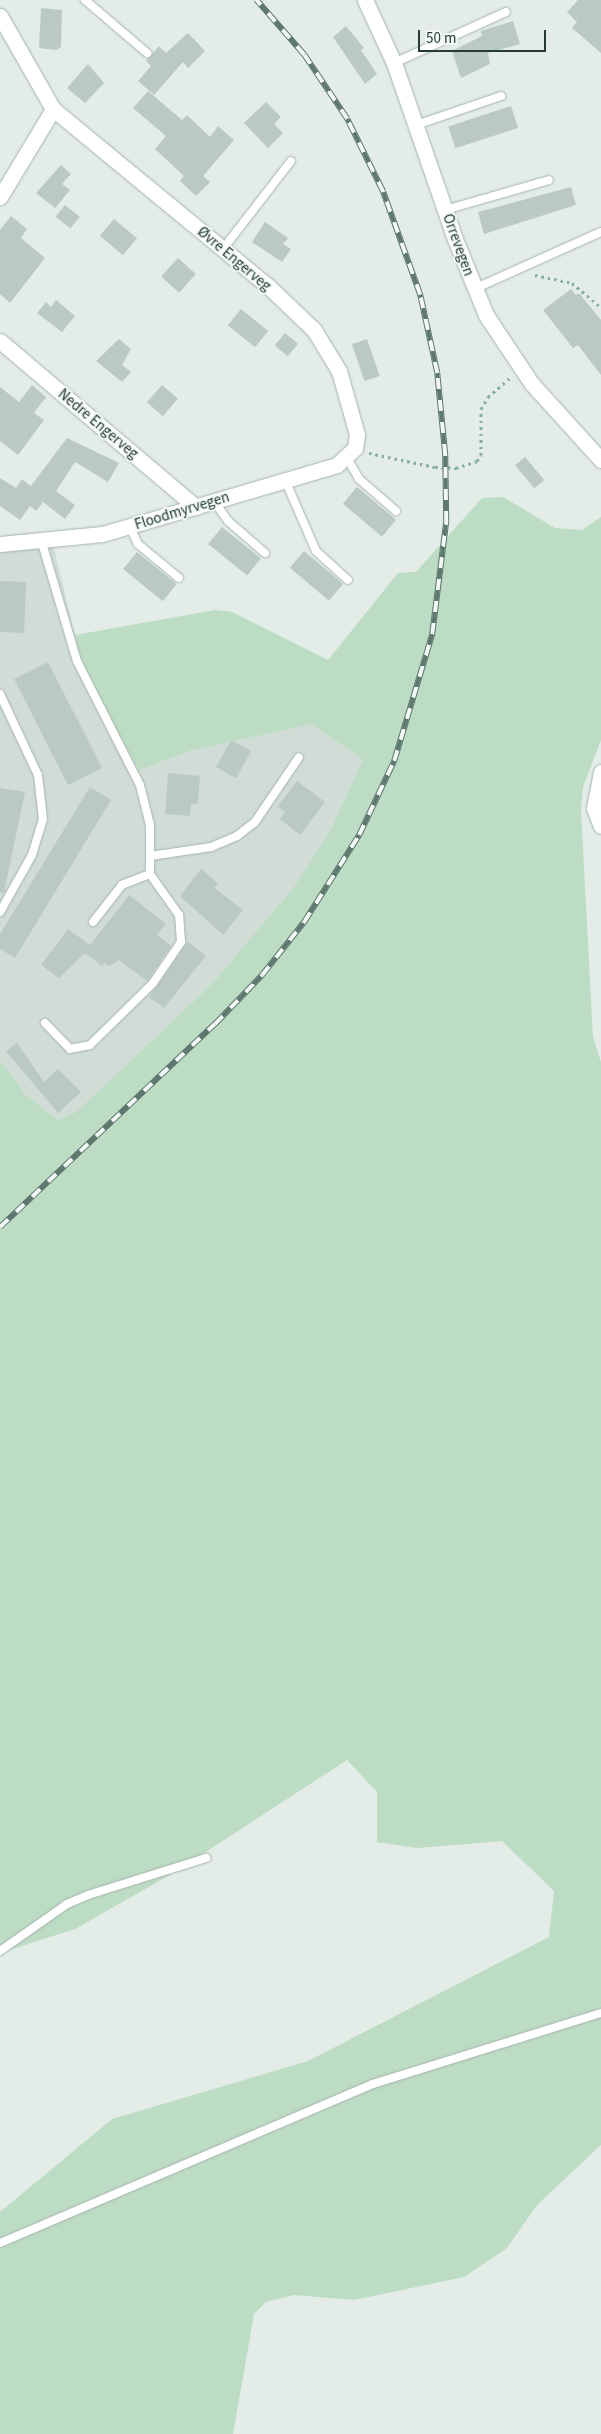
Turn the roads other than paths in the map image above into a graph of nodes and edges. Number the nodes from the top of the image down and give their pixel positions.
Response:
1 (84, 0) edge
2 (365, 0) edge
3 (506, 12) dead end
4 (0, 16) edge
5 (147, 53) dead end
6 (394, 63) junction
7 (501, 96) dead end
8 (53, 109) junction
9 (416, 125) junction
10 (291, 161) dead end
11 (549, 180) dead end
12 (0, 197) edge
13 (445, 210) junction
14 (601, 232) edge
15 (223, 249) junction
16 (474, 289) junction
17 (0, 341) edge
18 (351, 453) junction
19 (601, 460) edge
20 (286, 480) junction
21 (214, 502) junction
22 (196, 507) junction
23 (396, 511) dead end
24 (130, 527) junction
25 (42, 543) junction
26 (0, 544) edge
27 (265, 553) dead end
28 (178, 578) dead end
29 (348, 580) dead end
30 (0, 694) edge
31 (299, 757) dead end
32 (601, 772) edge
33 (601, 826) edge
34 (150, 856) junction
35 (150, 874) junction
36 (0, 912) edge
37 (93, 922) dead end
38 (45, 1023) dead end
39 (206, 1858) dead end
40 (0, 1951) edge
41 (601, 2013) edge
42 (0, 2243) edge

1 - 5 lane
2 - 6 street, Orrevegen
3 - 6 lane
4 - 8 street
6 - 9 street, Orrevegen
7 - 9 lane
8 - 12 street
8 - 15 street, Øvre Engerveg
9 - 13 street, Orrevegen
10 - 15 lane
11 - 13 lane
13 - 16 street, Orrevegen
14 - 16 lane
15 - 18 street, Øvre Engerveg
16 - 19 street, Orrevegen
17 - 22 street, Nedre Engerveg
18 - 20 street, Floodmyrvegen
18 - 23 lane
20 - 21 street, Floodmyrvegen
20 - 29 lane
21 - 22 street, Floodmyrvegen
21 - 27 lane
22 - 24 street, Floodmyrvegen
24 - 25 street, Floodmyrvegen
24 - 28 lane
25 - 26 street, Floodmyrvegen
25 - 34 lane
30 - 36 lane
31 - 34 lane
32 - 33 street
34 - 35 lane
35 - 37 lane
35 - 38 lane
39 - 40 lane
41 - 42 lane

